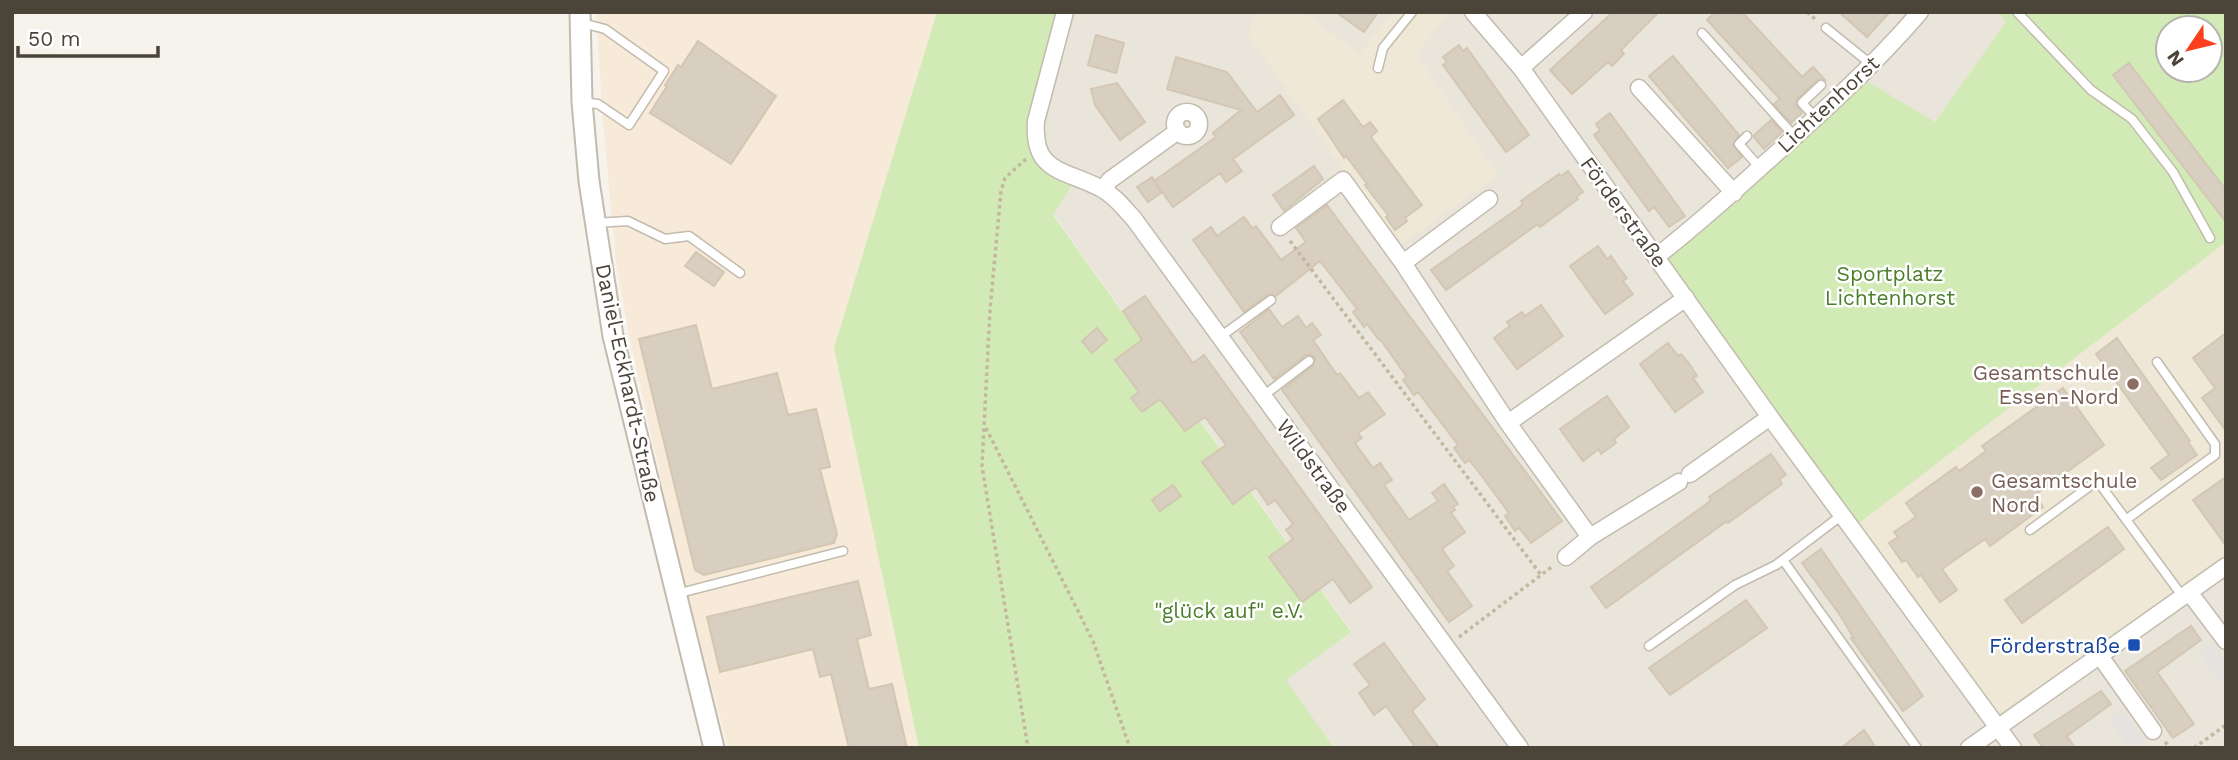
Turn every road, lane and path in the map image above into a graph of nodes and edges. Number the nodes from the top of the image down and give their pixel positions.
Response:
1 (1065, 12) edge
2 (1412, 12) edge
3 (1473, 12) edge
4 (1584, 12) edge
5 (1920, 12) edge
6 (2017, 12) edge
7 (580, 17) edge
8 (1826, 28) dead end
9 (1702, 33) dead end
10 (1872, 65) junction
11 (1378, 68) dead end
12 (1521, 68) junction
13 (1821, 85) dead end
14 (1639, 88) dead end
15 (582, 102) junction
16 (1816, 118) junction
17 (1178, 131) dead end
18 (1747, 136) dead end
19 (1795, 137) junction
20 (1038, 152) junction
21 (1760, 168) junction
22 (1103, 189) junction
23 (1734, 193) junction
24 (1489, 199) dead end
25 (594, 223) junction
26 (1280, 227) joint
27 (2210, 238) dead end
28 (1656, 257) junction
29 (1403, 263) junction
30 (740, 273) dead end
31 (1686, 298) junction
32 (1270, 300) dead end
33 (1220, 337) junction
34 (1310, 361) dead end
35 (2157, 362) dead end
36 (1263, 396) junction
37 (1770, 417) junction
38 (1508, 423) junction
39 (986, 428) junction
40 (1842, 515) junction
41 (2127, 519) junction
42 (2030, 530) dead end
43 (1590, 537) junction
44 (843, 551) dead end
45 (1566, 556) joint
46 (1783, 560) junction
47 (2226, 566) edge
48 (1541, 575) junction
49 (676, 594) junction
50 (2186, 595) junction
51 (2226, 641) edge
52 (1648, 646) dead end
53 (1446, 647) junction
54 (2100, 656) junction
55 (2226, 725) edge
56 (1998, 728) junction
57 (2153, 731) dead end
58 (714, 748) edge
59 (1028, 748) edge
60 (1130, 748) edge
61 (1520, 748) edge
62 (1917, 748) edge
63 (1969, 748) edge
64 (2012, 748) edge
65 (2194, 748) edge

1 - 20 street
2 - 11 lane
3 - 12 street, Förderstraße
4 - 12 street
5 - 10 street, Lichtenhorst
6 - 27 lane
7 - 15 street, Daniel-Eckhardt-Straße
7 - 15 lane
8 - 10 lane
9 - 19 lane
10 - 16 street, Lichtenhorst
12 - 28 street, Förderstraße
13 - 16 lane
14 - 23 street
15 - 25 street, Daniel-Eckhardt-Straße
16 - 19 street, Lichtenhorst
17 - 22 street
18 - 21 lane
19 - 21 street, Lichtenhorst
20 - 22 street, Wildstraße
20 - 39 path
21 - 23 street, Lichtenhorst
22 - 33 street, Wildstraße
23 - 28 street, Lichtenhorst
24 - 29 street
25 - 30 lane
25 - 49 street, Daniel-Eckhardt-Straße
26 - 29 street
26 - 48 path
28 - 31 street, Förderstraße
29 - 38 street
31 - 37 street, Förderstraße
31 - 38 street
32 - 33 lane
33 - 36 street, Wildstraße
34 - 36 lane
35 - 41 lane
36 - 53 street, Wildstraße
37 - 40 street, Förderstraße
37 - 43 street
38 - 43 street
39 - 59 path
39 - 60 path
40 - 46 lane
40 - 56 street, Förderstraße
41 - 42 lane
41 - 50 lane
43 - 45 street
44 - 49 lane
45 - 48 path
46 - 52 lane
46 - 62 lane
47 - 50 street
48 - 53 path
49 - 58 street, Daniel-Eckhardt-Straße
50 - 51 street
50 - 54 street
53 - 61 street, Wildstraße
54 - 56 street
54 - 57 street
55 - 65 path
56 - 63 street
56 - 64 street, Förderstraße

